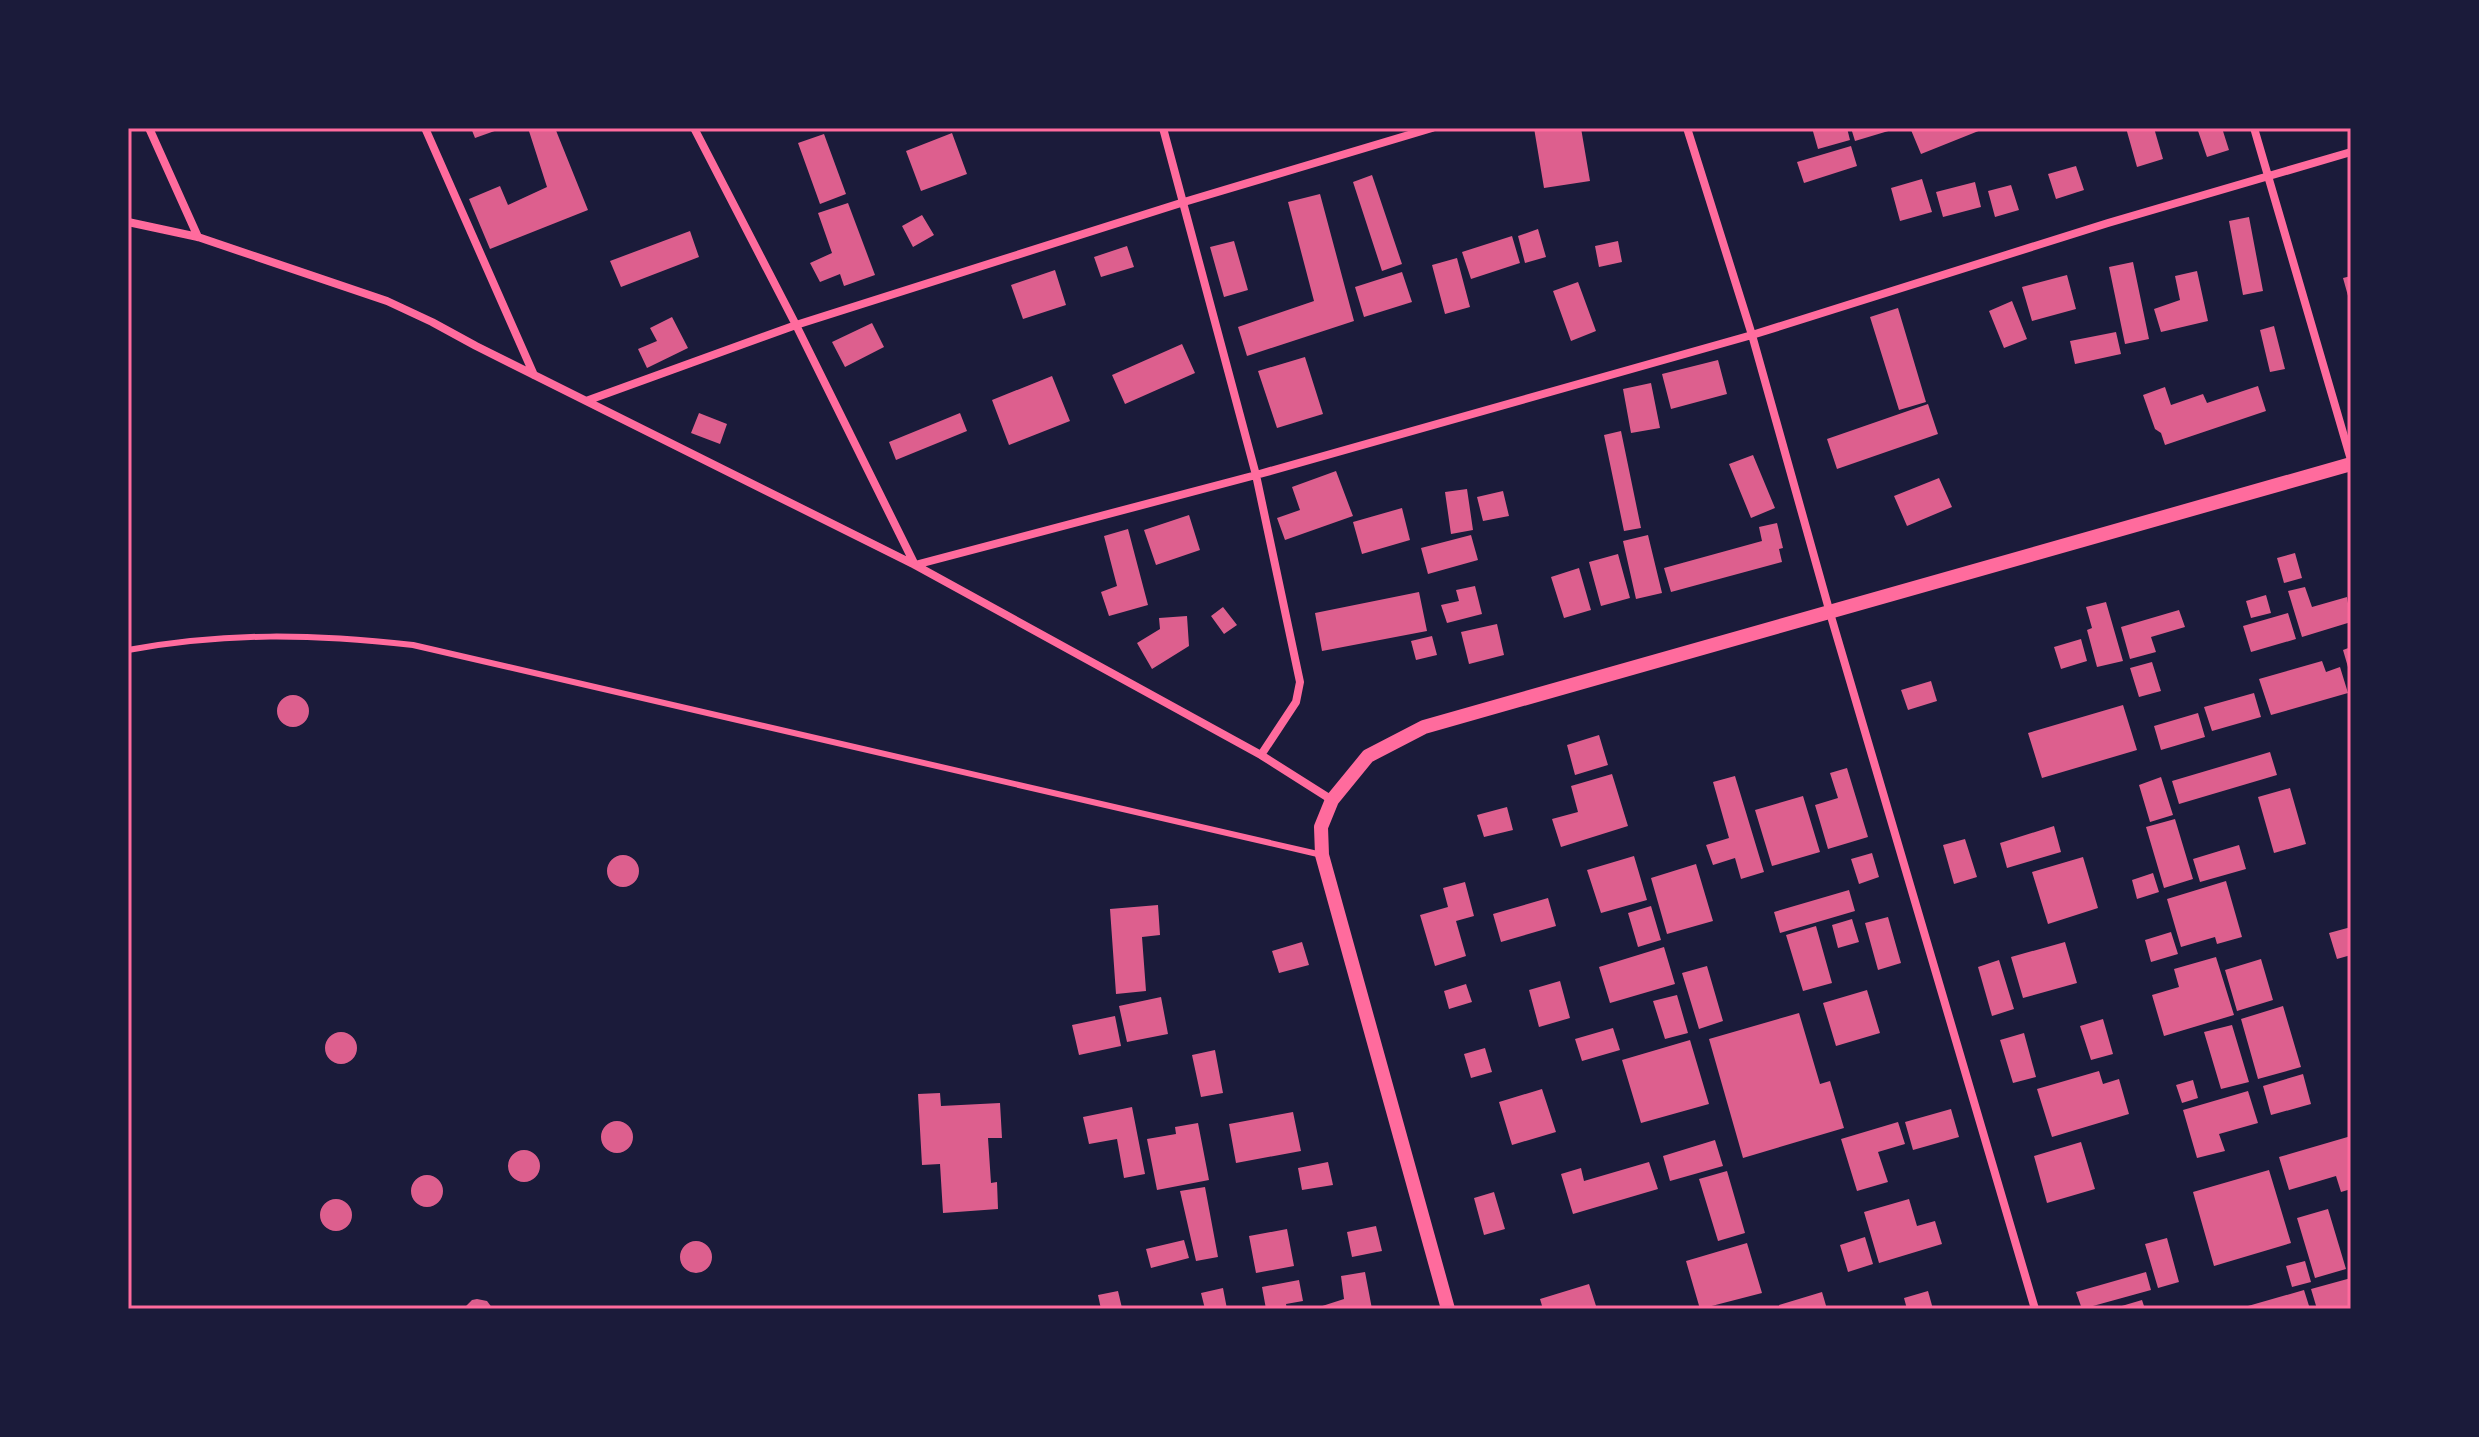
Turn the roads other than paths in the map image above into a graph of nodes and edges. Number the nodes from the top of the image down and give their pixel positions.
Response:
1 (149, 128) edge
2 (425, 128) edge
3 (694, 128) edge
4 (1163, 128) edge
5 (1432, 128) edge
6 (1687, 128) edge
7 (2254, 128) edge
8 (2351, 152) edge
9 (2268, 176) junction
10 (1184, 202) junction
11 (128, 222) edge
12 (198, 237) junction
13 (796, 325) junction
14 (1752, 335) junction
15 (534, 375) junction
16 (586, 401) junction
17 (2351, 462) edge
18 (1256, 475) junction
19 (915, 565) junction
20 (1830, 613) junction
21 (128, 650) edge
22 (1261, 755) junction
23 (1332, 800) junction
24 (1322, 855) junction
25 (1448, 1309) edge
26 (2035, 1309) edge

1 - 12 street
2 - 15 street
3 - 13 street
4 - 10 street
5 - 10 street
6 - 14 street
7 - 9 street
8 - 9 street
9 - 14 street
9 - 17 street
10 - 13 street
10 - 18 street
11 - 12 street
12 - 15 street
13 - 16 street
13 - 19 street
14 - 18 street
14 - 20 street
15 - 16 street
16 - 19 street
17 - 20 street
18 - 19 street
18 - 22 street
19 - 22 street
20 - 23 street
20 - 26 street
21 - 24 lane
22 - 23 street
23 - 24 street
24 - 25 street

